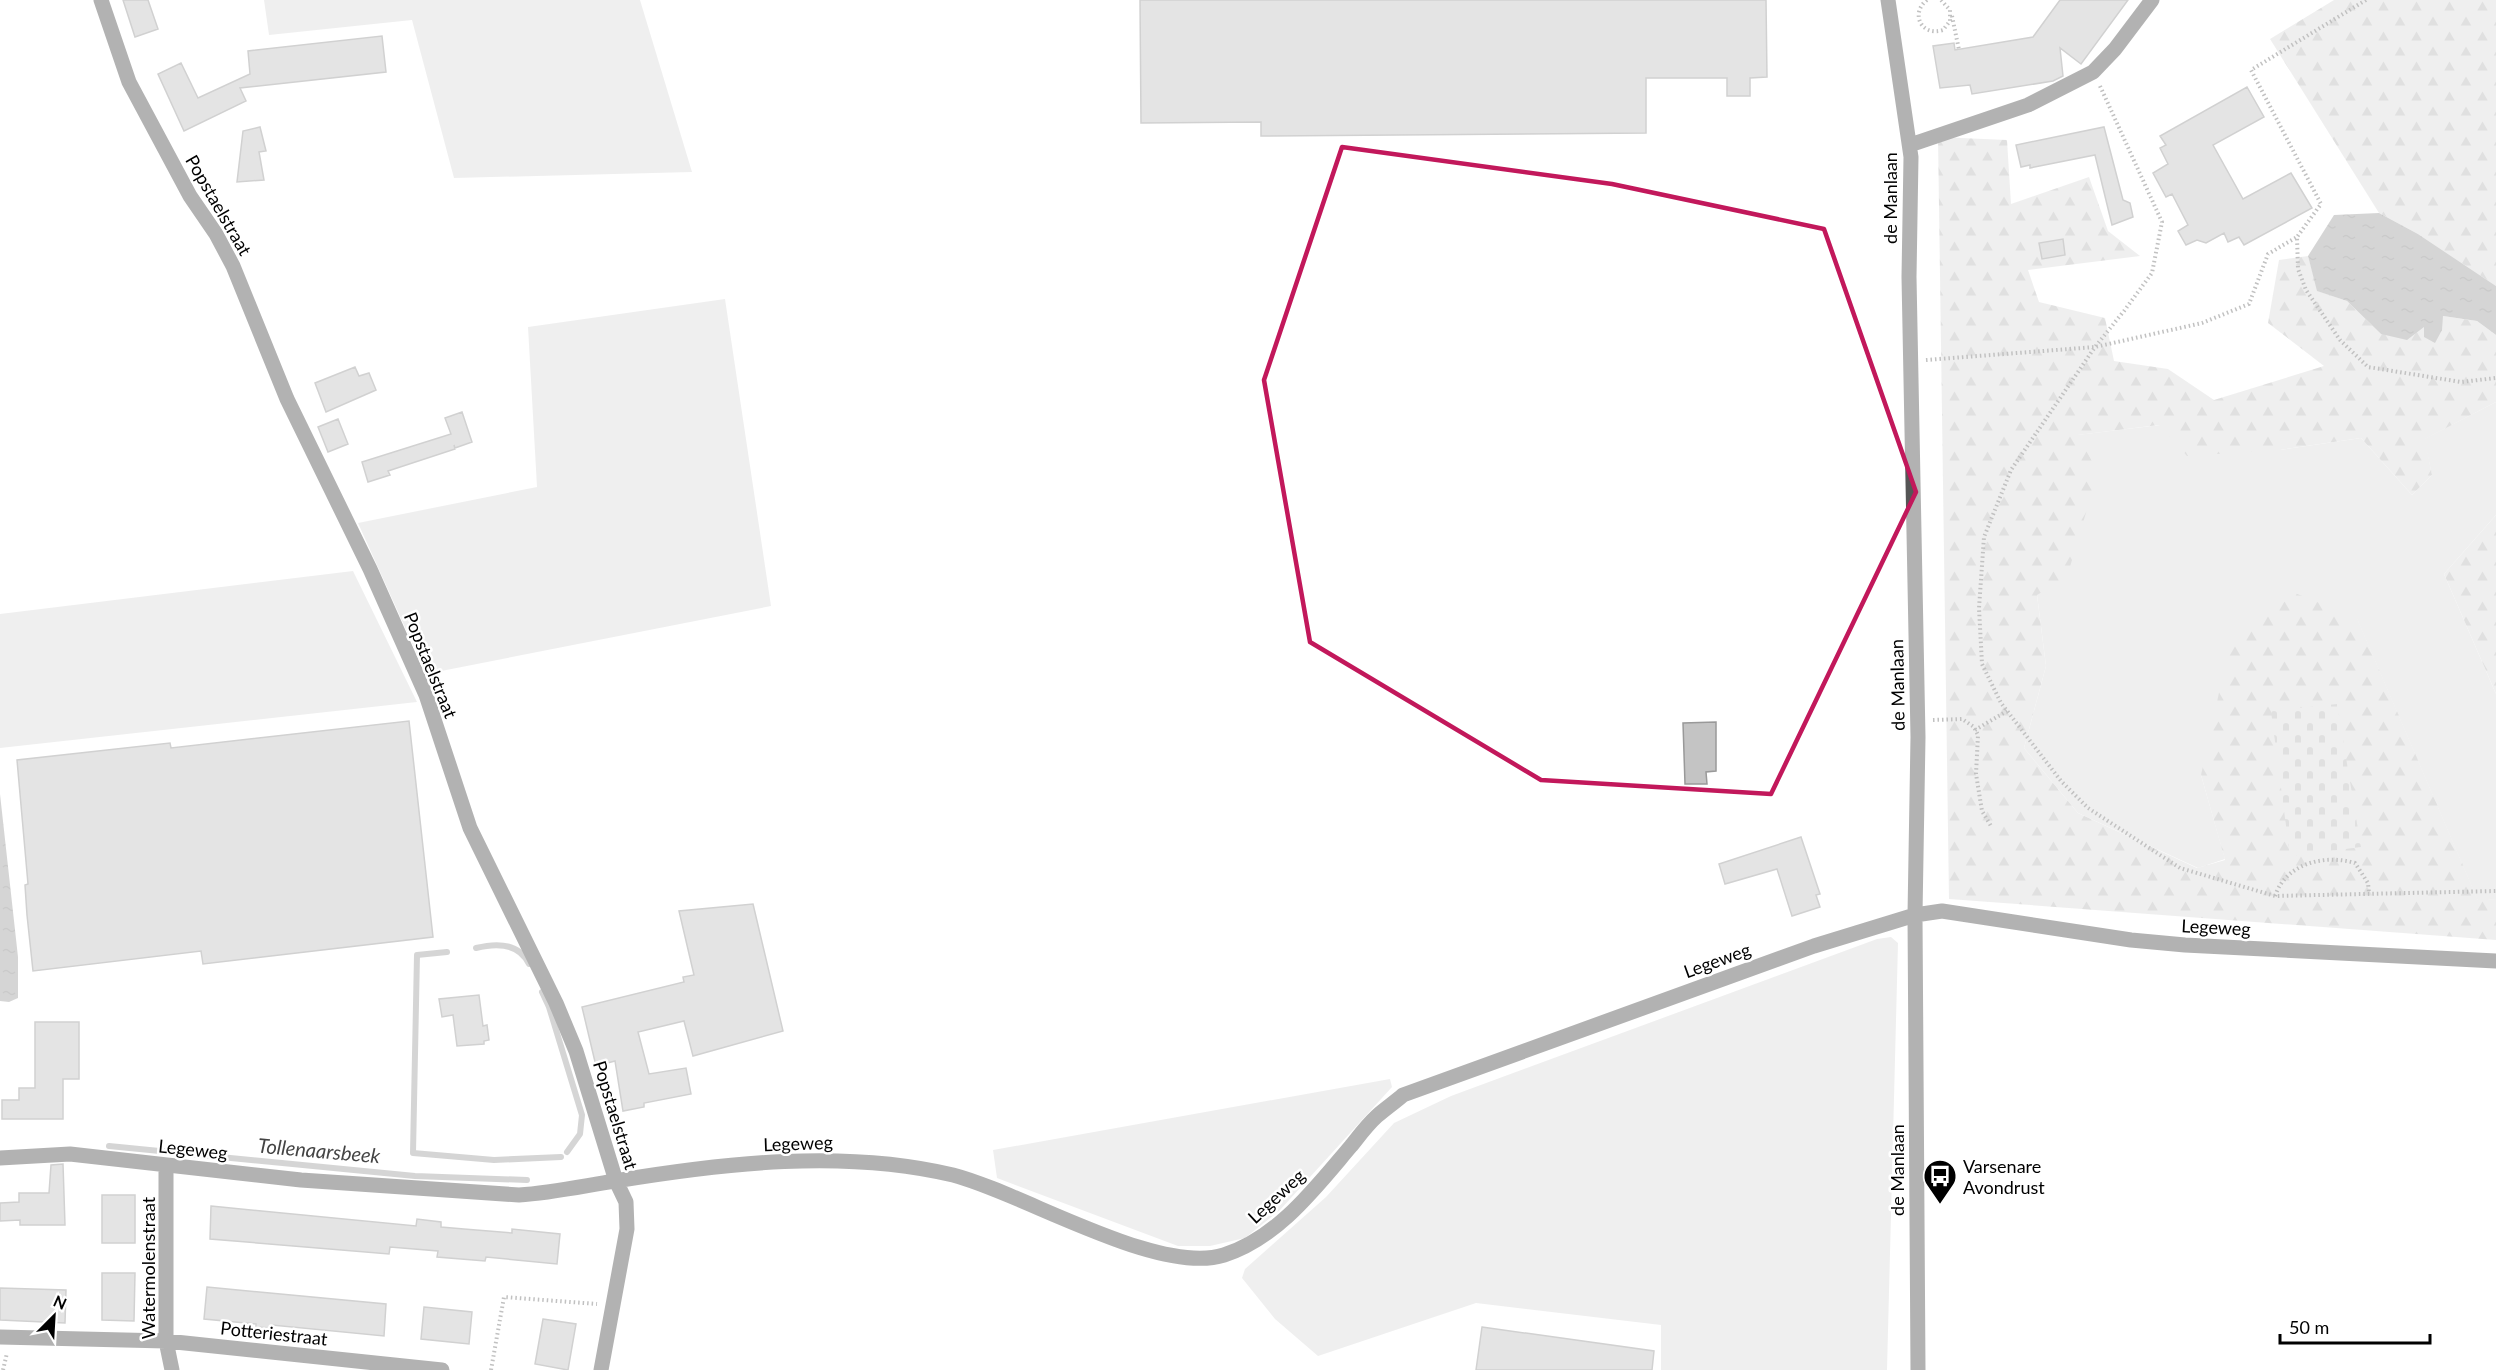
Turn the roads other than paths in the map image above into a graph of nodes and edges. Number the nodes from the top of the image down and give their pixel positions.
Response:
1 (100, 0) edge
2 (1888, 0) edge
3 (2152, 0) edge
4 (1910, 145) junction
5 (1915, 915) junction
6 (2496, 961) edge
7 (0, 1158) edge
8 (166, 1166) junction
9 (616, 1181) junction
10 (0, 1336) edge
11 (166, 1341) junction
12 (378, 1367) edge
13 (172, 1370) edge
14 (442, 1370) edge
15 (601, 1370) edge
16 (1918, 1370) edge

1 - 9 street, Popstaelstraat
2 - 4 street, de Manlaan
3 - 4 street
4 - 5 street, de Manlaan
5 - 6 street, Legeweg
5 - 9 street, Legeweg
5 - 16 street, de Manlaan
7 - 8 street, Legeweg
8 - 9 street, Legeweg
8 - 11 street, Watermolenstraat
9 - 15 street, Popstaelstraat
10 - 11 street, Potteriestraat
11 - 12 street, Potteriestraat
11 - 13 street, Watermolenstraat
12 - 14 street, Potteriestraat

